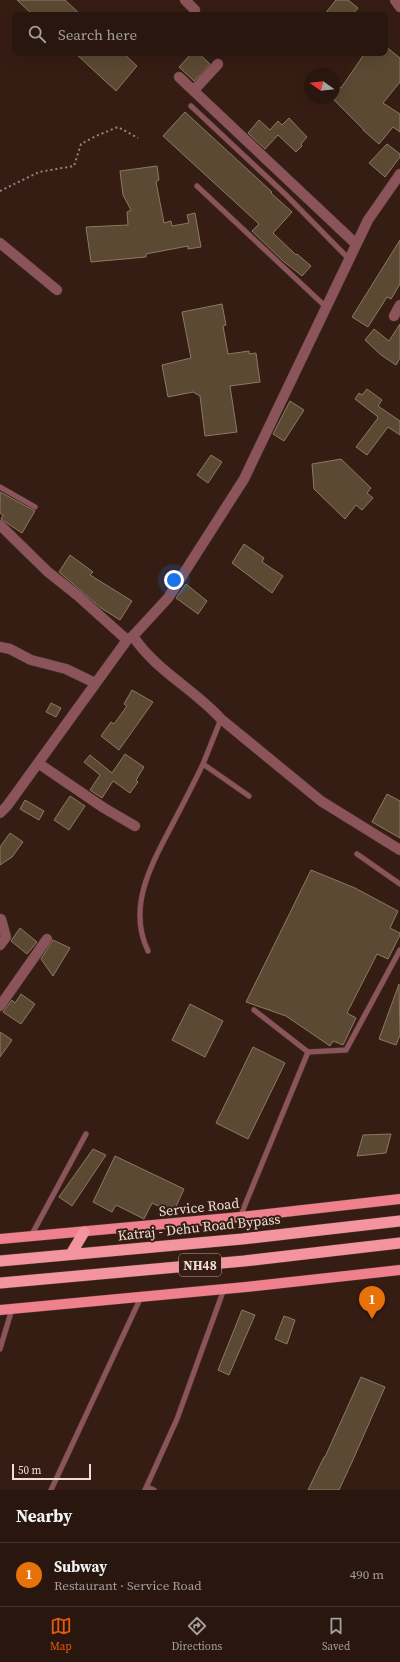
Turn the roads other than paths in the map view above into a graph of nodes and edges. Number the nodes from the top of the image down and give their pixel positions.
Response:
1 (185, 0) edge
2 (395, 0) edge
3 (400, 7) edge
4 (195, 10) dead end
5 (218, 64) dead end
6 (179, 77) dead end
7 (194, 90) junction
8 (191, 106) dead end
9 (400, 174) edge
10 (197, 186) dead end
11 (0, 243) edge
12 (356, 244) junction
13 (349, 259) junction
14 (57, 290) dead end
15 (400, 305) edge
16 (326, 307) junction
17 (394, 316) dead end
18 (0, 487) edge
19 (35, 506) dead end
20 (0, 525) edge
21 (130, 638) junction
22 (0, 647) edge
23 (95, 683) junction
24 (221, 719) junction
25 (38, 763) junction
26 (204, 764) junction
27 (249, 796) dead end
28 (0, 813) edge
29 (135, 826) dead end
30 (400, 850) edge
31 (357, 854) dead end
32 (400, 884) edge
33 (1, 919) dead end
34 (48, 939) dead end
35 (0, 945) edge
36 (400, 950) edge
37 (148, 951) dead end
38 (0, 1006) edge
39 (254, 1010) dead end
40 (308, 1052) junction
41 (86, 1134) dead end
42 (400, 1199) edge
43 (240, 1217) junction
44 (400, 1221) edge
45 (84, 1232) junction
46 (31, 1237) junction
47 (0, 1240) edge
48 (400, 1243) edge
49 (71, 1254) junction
50 (0, 1261) edge
51 (400, 1270) edge
52 (0, 1283) edge
53 (224, 1289) junction
54 (141, 1297) junction
55 (12, 1309) junction
56 (0, 1310) edge
57 (0, 1349) edge
58 (146, 1488) edge
59 (51, 1490) edge
60 (154, 1490) edge

1 - 4 street
2 - 3 street
5 - 7 street
6 - 7 street
7 - 12 street
8 - 13 lane
9 - 12 street
10 - 16 lane
11 - 14 street
12 - 13 street
13 - 16 street
15 - 17 street
16 - 21 street
18 - 19 lane
20 - 21 street
21 - 23 street
21 - 24 street
22 - 23 street
23 - 25 street
24 - 26 lane
24 - 30 street
25 - 28 street
25 - 29 street
26 - 27 lane
26 - 37 lane
31 - 32 lane
33 - 35 street
34 - 38 street
36 - 40 lane
39 - 40 lane
40 - 43 lane
41 - 46 lane
42 - 43 main road, Service Road
43 - 45 main road, Service Road
44 - 49 highway, Katraj - Dehu Road Bypass / NH48
45 - 46 main road, Service Road
45 - 49 highway
46 - 47 main road, Service Road
48 - 52 highway, NH48
49 - 50 highway, Katraj - Dehu Road Bypass / NH48
51 - 53 main road
53 - 54 main road
53 - 58 lane
54 - 55 main road
54 - 59 lane
55 - 56 main road
55 - 57 lane
58 - 60 lane

